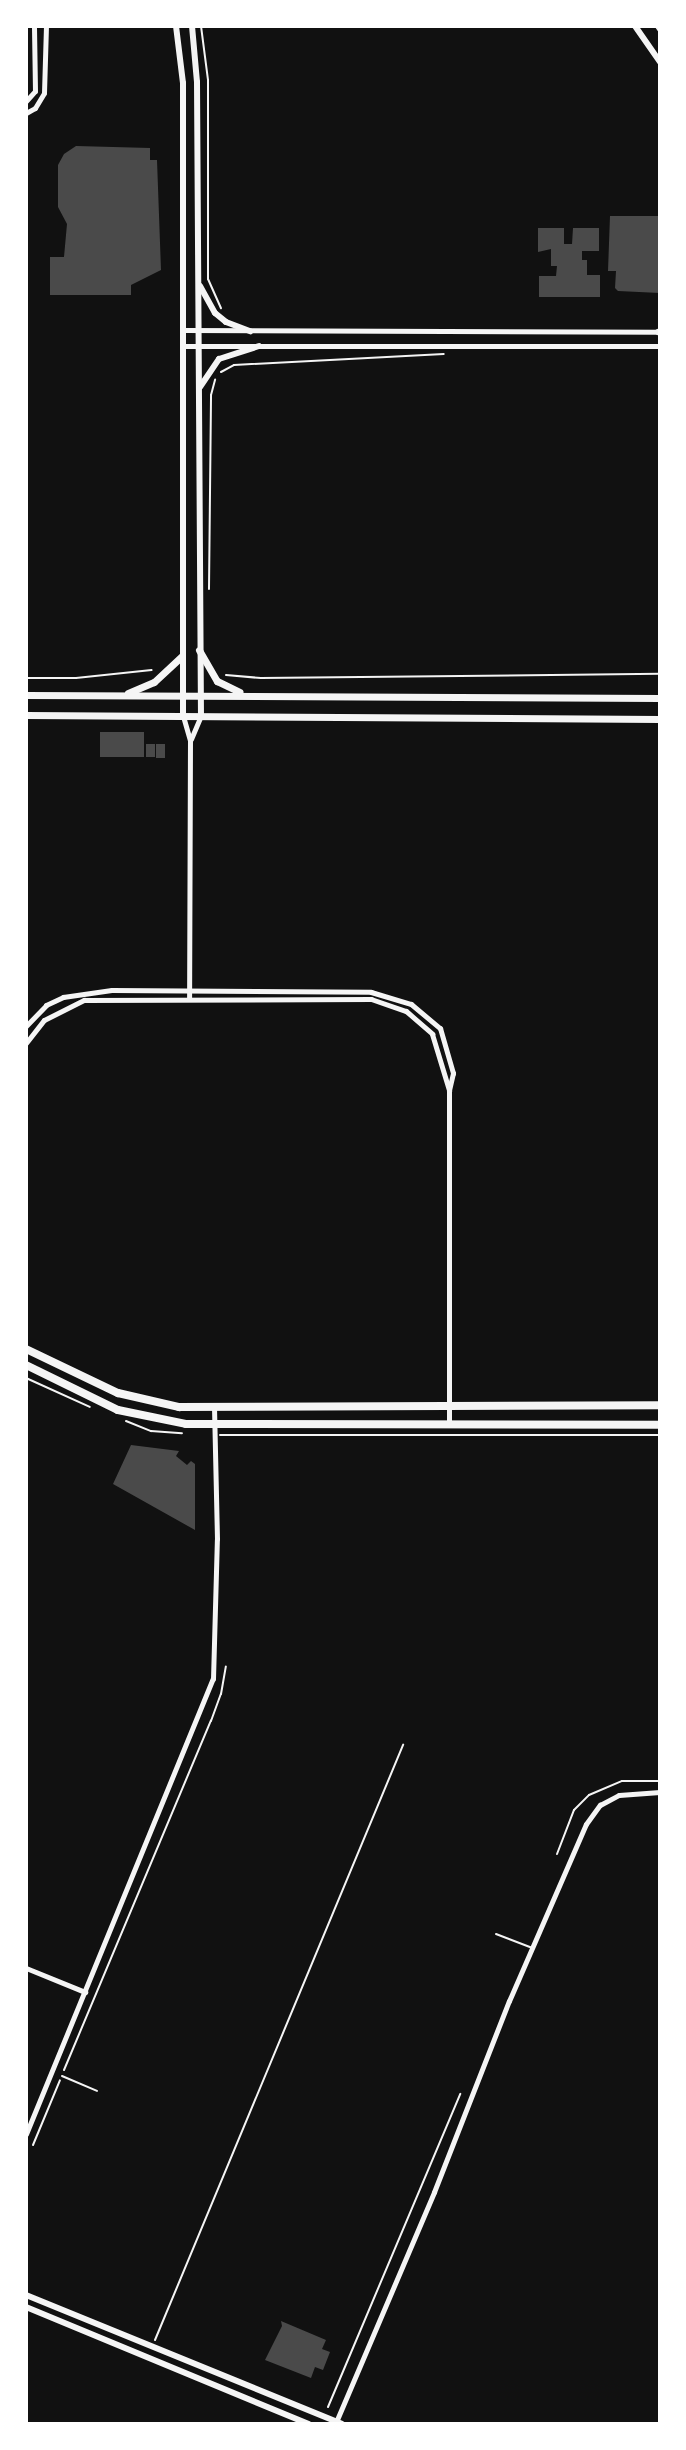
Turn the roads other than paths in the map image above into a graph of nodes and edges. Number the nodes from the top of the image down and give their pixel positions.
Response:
1 (34, 26) edge
2 (46, 26) edge
3 (176, 26) edge
4 (192, 26) edge
5 (635, 26) edge
6 (660, 62) edge
7 (26, 101) edge
8 (26, 113) edge
9 (184, 261) junction
10 (198, 261) junction
11 (198, 279) junction
12 (184, 330) junction
13 (198, 331) junction
14 (250, 331) junction
15 (659, 332) edge
16 (184, 346) junction
17 (198, 346) junction
18 (259, 346) junction
19 (660, 346) edge
20 (199, 391) junction
21 (199, 650) junction
22 (182, 656) junction
23 (246, 694) junction
24 (26, 695) edge
25 (182, 695) junction
26 (201, 695) junction
27 (123, 696) junction
28 (658, 696) edge
29 (26, 715) edge
30 (183, 715) junction
31 (201, 715) junction
32 (660, 719) edge
33 (190, 740) junction
34 (189, 990) junction
35 (189, 998) junction
36 (26, 1026) edge
37 (26, 1043) edge
38 (449, 1091) junction
39 (26, 1349) edge
40 (26, 1365) edge
41 (660, 1405) edge
42 (449, 1406) junction
43 (214, 1407) junction
44 (660, 1425) edge
45 (449, 1426) junction
46 (214, 1427) junction
47 (660, 1792) edge
48 (496, 1934) dead end
49 (533, 1949) junction
50 (26, 1968) edge
51 (85, 1992) junction
52 (62, 2076) road end
53 (97, 2091) dead end
54 (26, 2134) edge
55 (26, 2295) edge
56 (26, 2307) edge
57 (338, 2423) edge
58 (309, 2424) edge

1 - 7 street
2 - 8 street
3 - 9 street
4 - 10 street
5 - 6 street
9 - 10 street
9 - 12 street
10 - 11 street
11 - 13 street
11 - 14 street
12 - 13 street
12 - 16 street
13 - 14 street
13 - 17 street
14 - 15 street
16 - 17 street
16 - 22 street
17 - 18 street
17 - 20 street
18 - 19 street
18 - 20 street
20 - 21 street
21 - 23 main road
21 - 26 street
22 - 25 street
22 - 27 main road
23 - 26 main road
23 - 28 main road
24 - 27 main road
25 - 26 main road
25 - 27 main road
25 - 30 street
26 - 31 street
29 - 30 main road
30 - 31 main road
30 - 33 street
31 - 32 main road
31 - 33 street
33 - 34 street
34 - 35 street
34 - 36 street
34 - 38 street
35 - 37 street
35 - 38 street
38 - 42 street
39 - 43 main road
40 - 46 main road
41 - 42 main road
42 - 43 main road
42 - 45 street
43 - 46 street
44 - 45 main road
45 - 46 main road
46 - 51 street
47 - 49 street
48 - 49 lane
49 - 57 street
50 - 51 street
51 - 54 street
52 - 53 lane
55 - 57 street
56 - 58 street

